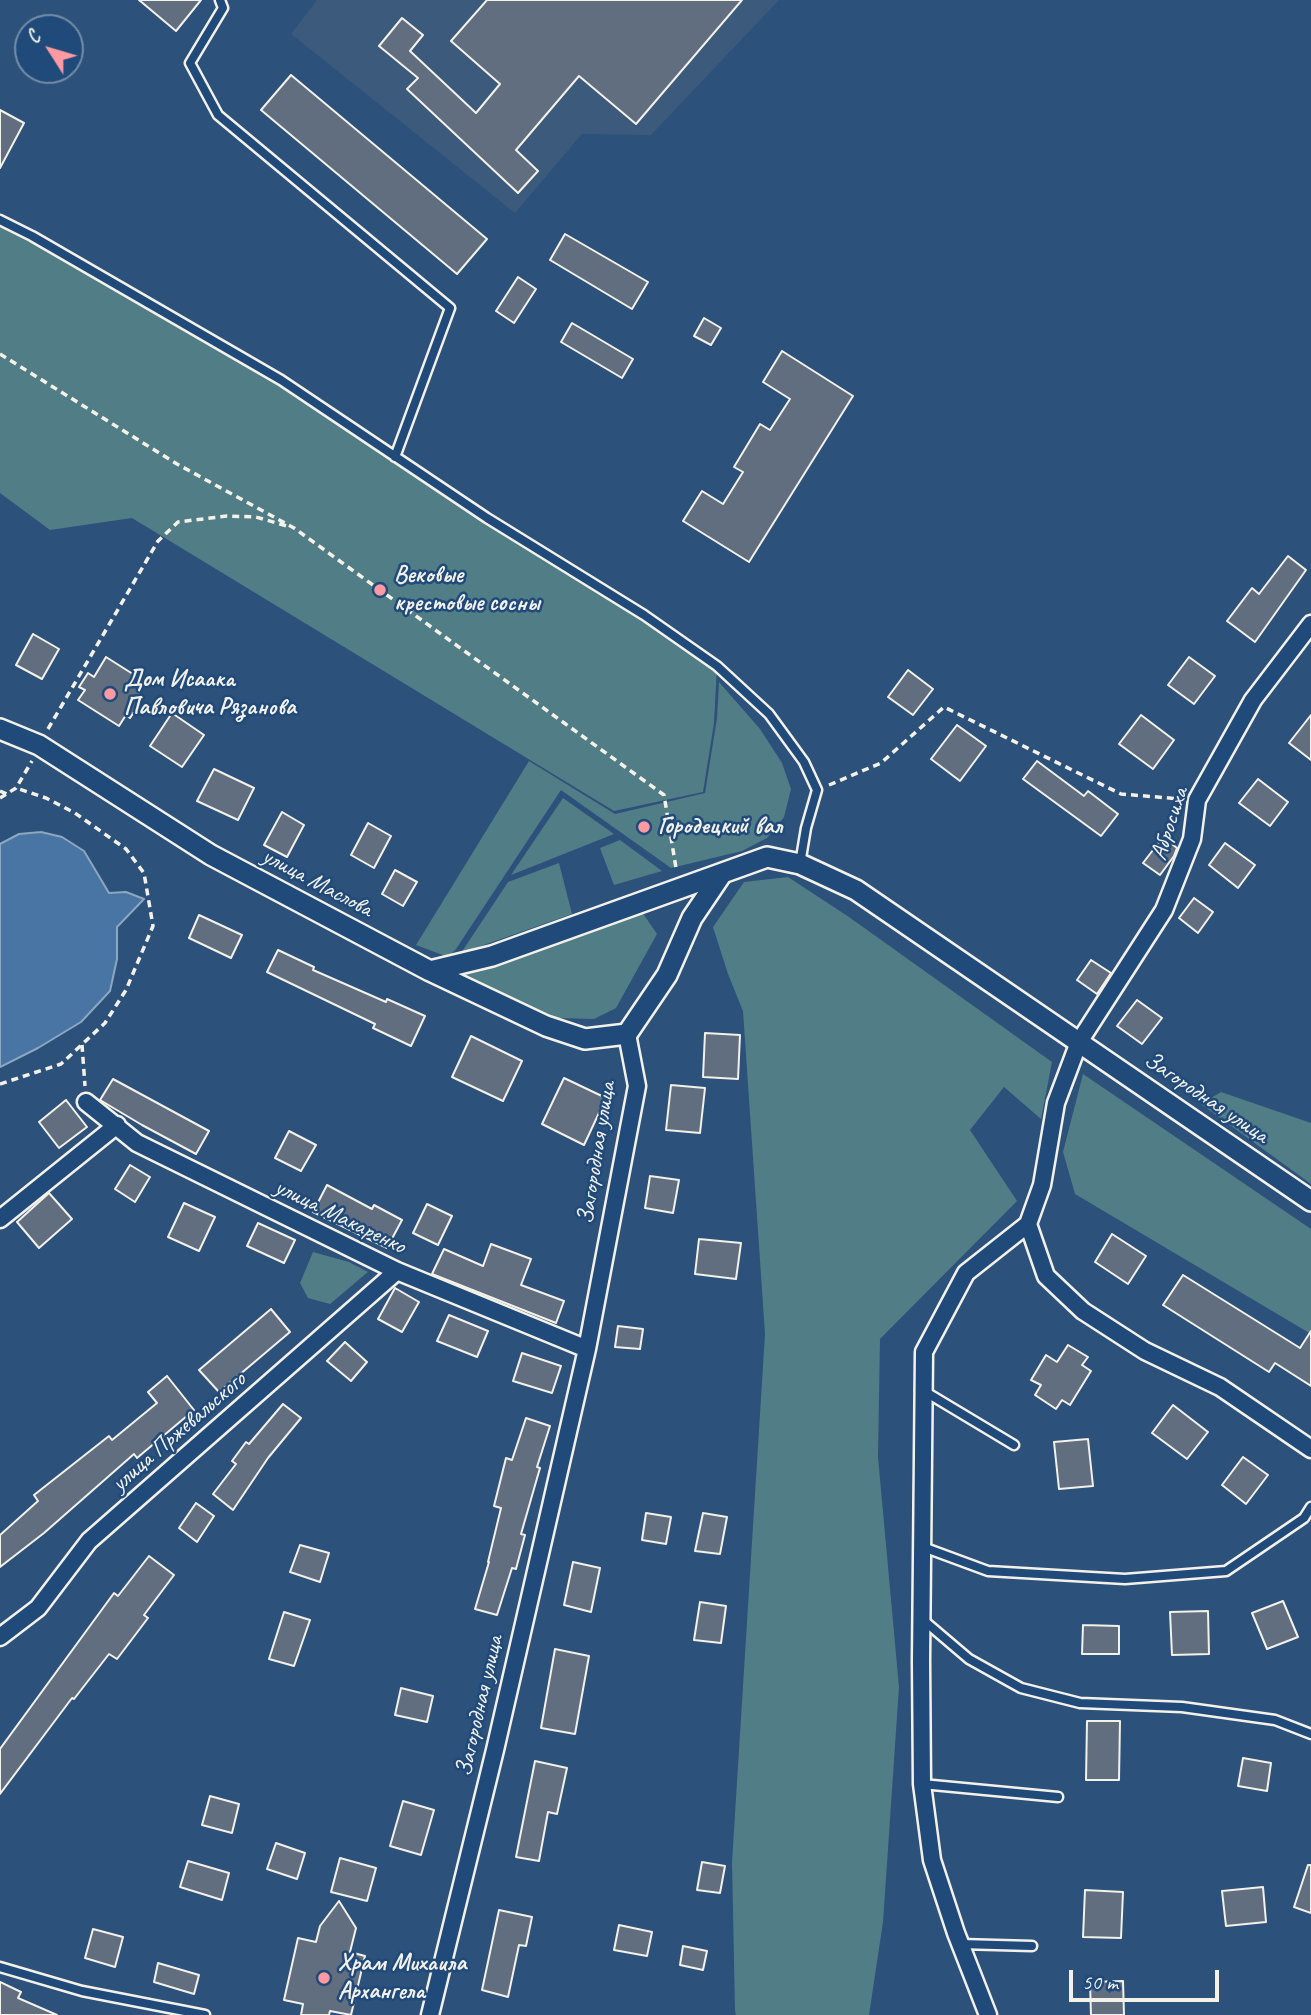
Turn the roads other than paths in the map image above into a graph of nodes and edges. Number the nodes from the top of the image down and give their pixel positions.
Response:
1 (220, 0) edge
2 (0, 220) edge
3 (395, 457) junction
4 (1311, 624) edge
5 (0, 729) edge
6 (800, 864) junction
7 (722, 875) junction
8 (430, 971) junction
9 (628, 1034) junction
10 (1079, 1042) junction
11 (86, 1102) road end
12 (117, 1125) junction
13 (1311, 1201) edge
14 (0, 1219) edge
15 (1028, 1224) junction
16 (397, 1271) junction
17 (587, 1349) junction
18 (924, 1391) junction
19 (1014, 1445) dead end
20 (1311, 1448) edge
21 (1311, 1507) edge
22 (923, 1547) junction
23 (922, 1619) junction
24 (0, 1637) edge
25 (1311, 1734) edge
26 (922, 1784) junction
27 (1058, 1797) dead end
28 (960, 1944) junction
29 (1032, 1946) dead end
30 (0, 1967) edge
31 (179, 2012) edge
32 (205, 2015) edge
33 (430, 2015) edge
34 (988, 2015) edge

1 - 3 lane
2 - 3 lane
3 - 6 lane
4 - 10 street, Абросиха
5 - 8 street, улица Маслова
6 - 7 street, Загородная улица
6 - 10 street, Загородная улица
7 - 8 street, Загородная улица
7 - 9 street
8 - 9 street, улица Маслова
9 - 17 street, Загородная улица
10 - 13 street, Загородная улица
10 - 15 street, Абросиха
11 - 12 street, улица Макаренко
12 - 14 street
12 - 16 street, улица Макаренко
15 - 18 street
15 - 20 street
16 - 17 street, улица Макаренко
16 - 24 street, улица Пржевальского
17 - 33 street, Загородная улица
18 - 19 lane
18 - 22 street
21 - 22 lane
22 - 23 street
23 - 25 lane
23 - 26 street
26 - 27 lane
26 - 28 street
28 - 29 lane
28 - 34 street
30 - 31 lane
31 - 32 lane

